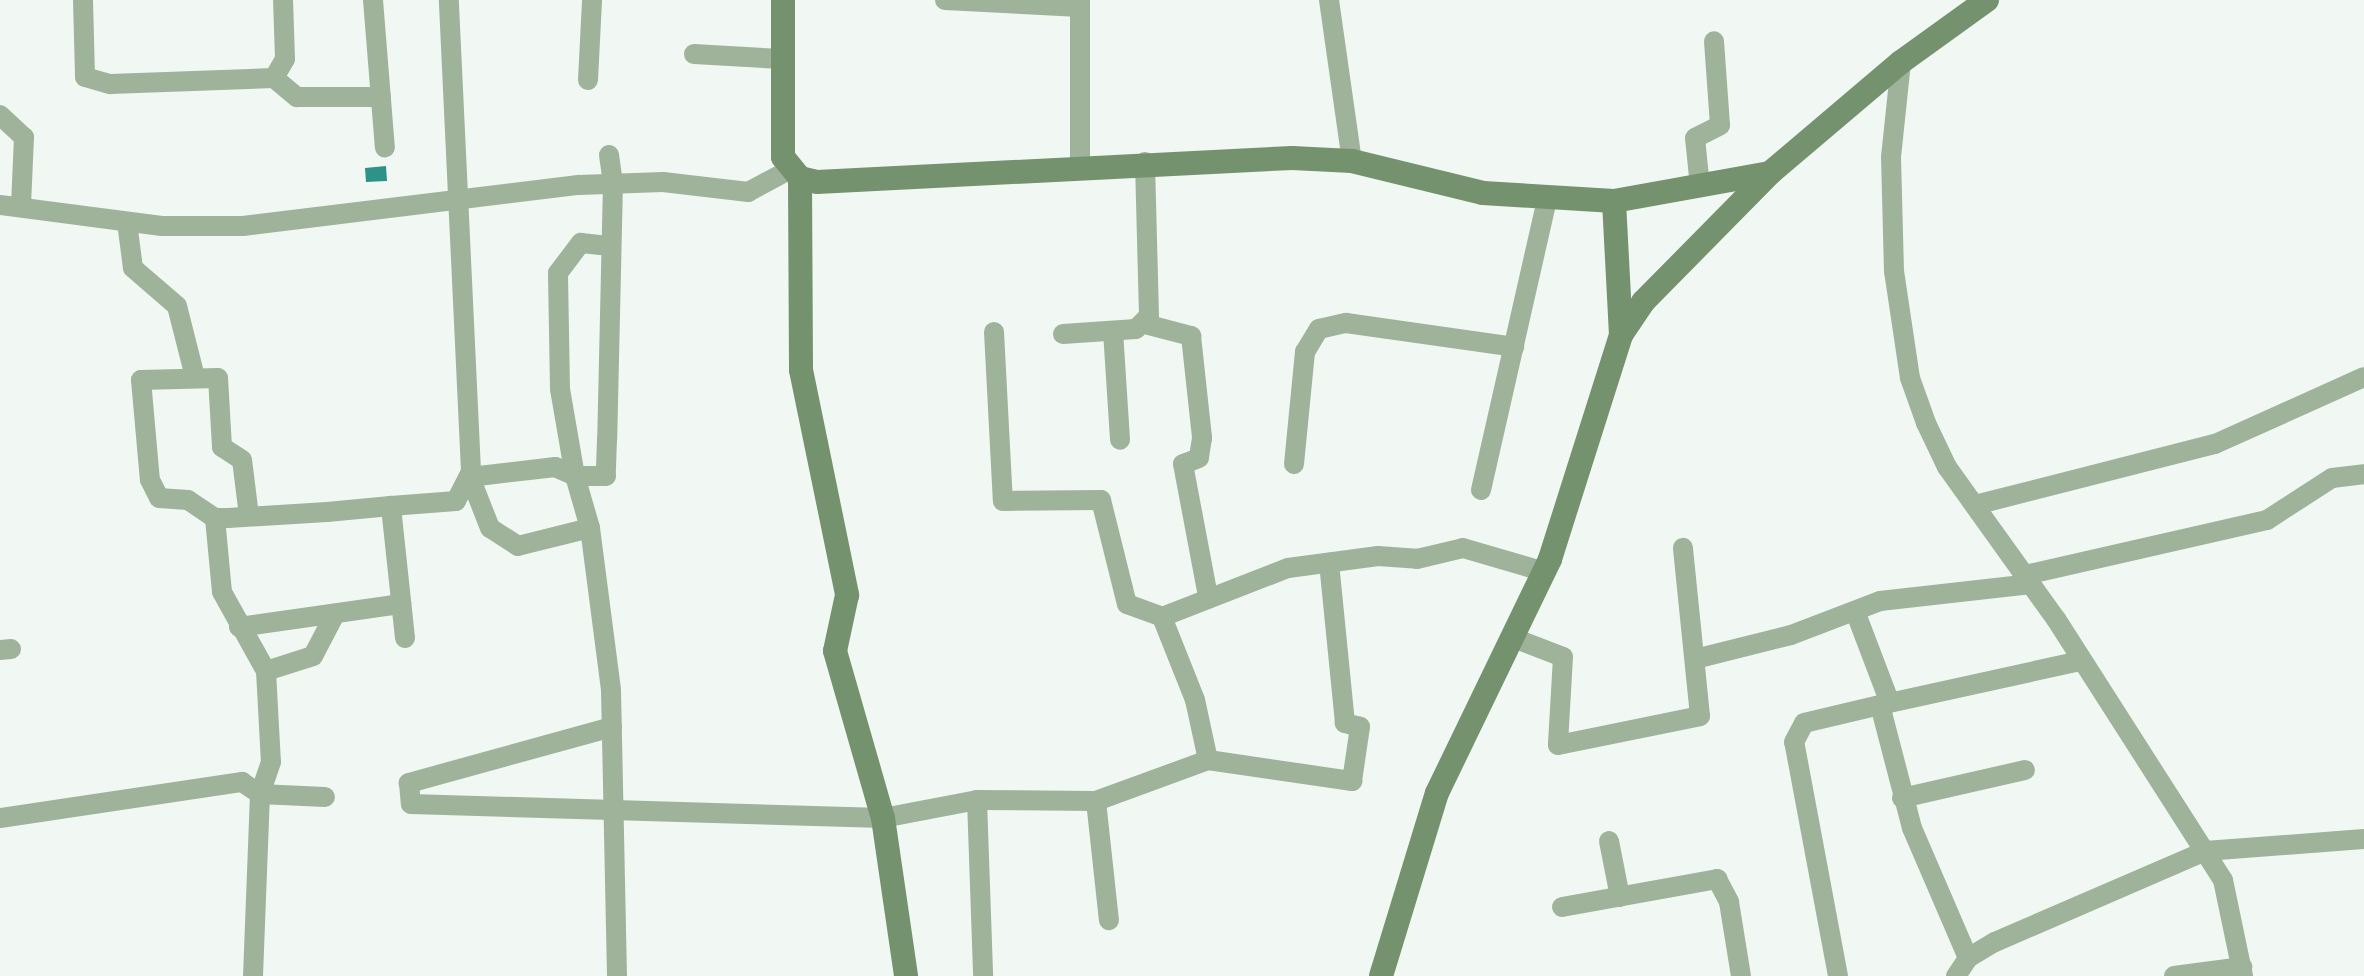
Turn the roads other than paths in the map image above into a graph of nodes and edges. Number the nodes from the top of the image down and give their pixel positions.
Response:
1 (83, 0) edge
2 (283, 0) edge
3 (373, 0) edge
4 (449, 0) edge
5 (592, 0) edge
6 (783, 0) edge
7 (945, 0) edge
8 (1335, 0) edge
9 (1987, 0) edge
10 (990, 1) edge
11 (1080, 4) edge
12 (1714, 41) dead end
13 (694, 54) dead end
14 (782, 59) junction
15 (1901, 62) junction
16 (274, 78) junction
17 (588, 80) dead end
18 (381, 97) junction
19 (0, 115) edge
20 (385, 148) dead end
21 (609, 155) dead end
22 (1352, 161) junction
23 (1145, 162) junction
24 (1080, 164) junction
25 (1770, 173) junction
26 (794, 174) junction
27 (613, 183) junction
28 (1700, 187) junction
29 (1547, 199) junction
30 (454, 201) junction
31 (1614, 201) junction
32 (10, 206) edge
33 (127, 222) junction
34 (611, 246) junction
35 (1145, 324) junction
36 (1113, 331) junction
37 (994, 332) dead end
38 (1063, 334) dead end
39 (1621, 335) junction
40 (1514, 347) junction
41 (194, 373) junction
42 (2364, 377) edge
43 (1120, 440) dead end
44 (1294, 464) dead end
45 (2364, 474) edge
46 (575, 476) junction
47 (470, 477) junction
48 (1481, 490) dead end
49 (1975, 505) junction
50 (391, 506) junction
51 (249, 516) junction
52 (215, 518) junction
53 (590, 528) junction
54 (1683, 548) dead end
55 (1329, 563) junction
56 (1545, 572) junction
57 (2028, 579) junction
58 (1208, 596) junction
59 (401, 604) junction
60 (1855, 611) junction
61 (335, 614) junction
62 (1162, 617) junction
63 (239, 627) junction
64 (405, 638) dead end
65 (1516, 639) junction
66 (1695, 659) junction
67 (2080, 661) junction
68 (266, 671) junction
69 (1885, 704) junction
70 (612, 727) junction
71 (1208, 760) junction
72 (2025, 770) dead end
73 (260, 794) junction
74 (325, 797) dead end
75 (1902, 798) junction
76 (977, 800) junction
77 (1096, 801) junction
78 (615, 812) junction
79 (0, 818) edge
80 (883, 818) junction
81 (2364, 839) edge
82 (1609, 841) dead end
83 (2205, 851) junction
84 (1620, 897) junction
85 (1562, 907) dead end
86 (1109, 920) dead end
87 (1968, 958) junction
88 (2242, 971) edge
89 (253, 976) edge
90 (617, 976) edge
91 (906, 976) edge
92 (983, 976) edge
93 (1381, 976) edge
94 (1741, 976) edge
95 (1838, 976) edge
96 (1956, 976) edge
97 (2174, 976) edge

1 - 16 street
2 - 16 street
3 - 18 street
4 - 30 street
5 - 17 street
6 - 14 street
7 - 10 street
8 - 22 street
9 - 15 street
10 - 11 street
11 - 24 street
12 - 28 street
13 - 14 street
14 - 26 street
15 - 25 street
15 - 49 street
16 - 18 street
18 - 20 street
19 - 32 street
21 - 27 street
22 - 23 street
22 - 29 street
23 - 24 street
23 - 35 street
24 - 26 street
25 - 28 street
25 - 39 street
26 - 27 street
26 - 80 street
27 - 30 street
27 - 34 street
28 - 31 street
29 - 31 street
29 - 40 street
30 - 33 street
30 - 47 street
31 - 39 street
32 - 33 street
33 - 41 street
34 - 46 street
34 - 46 street
35 - 36 street
35 - 58 street
36 - 38 street
36 - 43 street
37 - 62 street
39 - 56 street
40 - 44 street
40 - 48 street
41 - 51 street
41 - 52 street
42 - 49 street
45 - 57 street
46 - 47 street
46 - 53 street
47 - 50 street
47 - 53 street
49 - 57 street
50 - 51 street
50 - 59 street
51 - 52 street
52 - 63 street
53 - 70 street
54 - 66 street
55 - 56 street
55 - 58 street
55 - 71 street
56 - 65 street
57 - 60 street
57 - 67 street
58 - 62 street
59 - 61 street
59 - 64 street
60 - 66 street
60 - 69 street
61 - 63 street
61 - 68 street
62 - 71 street
63 - 68 street
65 - 66 street
65 - 93 street
67 - 69 street
67 - 83 street
68 - 73 street
69 - 75 street
69 - 95 street
70 - 78 street
70 - 78 street
71 - 77 street
72 - 75 street
73 - 74 street
73 - 79 street
73 - 89 street
75 - 87 street
76 - 77 street
76 - 80 street
76 - 92 street
77 - 86 street
78 - 80 street
78 - 90 street
80 - 91 street
81 - 83 street
82 - 84 street
83 - 87 street
83 - 88 street
84 - 85 street
84 - 94 street
87 - 96 street
88 - 97 street

